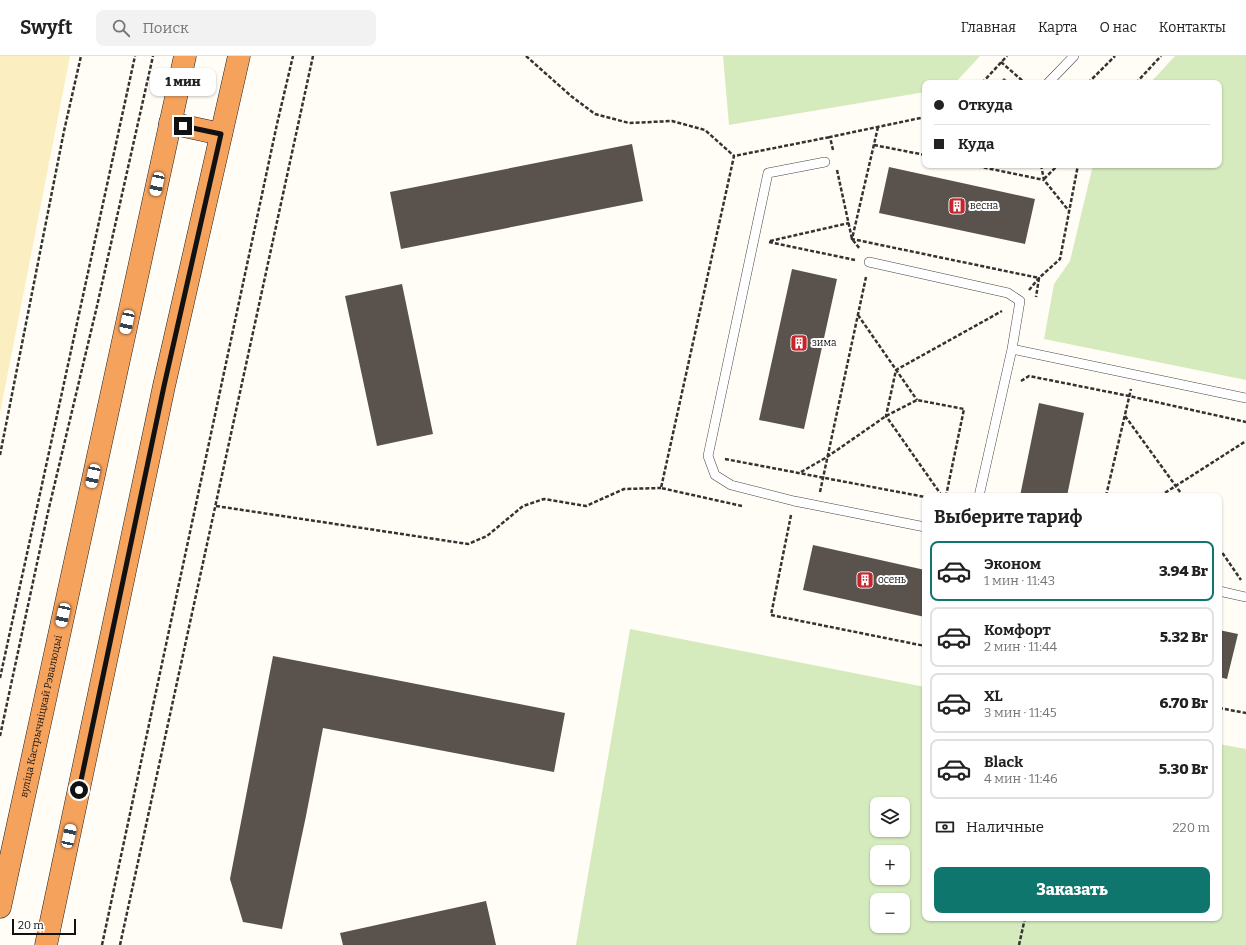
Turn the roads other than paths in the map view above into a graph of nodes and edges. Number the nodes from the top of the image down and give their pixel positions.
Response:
1 (185, 56) edge
2 (238, 56) edge
3 (1074, 56) edge
4 (1051, 80) edge
5 (170, 123) junction
6 (221, 134) junction
7 (825, 162) dead end
8 (869, 262) road end
9 (1012, 349) junction
10 (1246, 398) edge
11 (980, 493) edge
12 (922, 526) edge
13 (1222, 592) edge
14 (1246, 597) edge
15 (0, 907) edge
16 (46, 945) edge

1 - 5 highway, вуліца Кастрычніцкай Рэвалюцыі
2 - 6 highway
3 - 4 lane
5 - 6 highway
5 - 15 highway, вуліца Кастрычніцкай Рэвалюцыі
6 - 16 highway
7 - 12 lane
8 - 9 lane
9 - 10 lane
9 - 11 lane
13 - 14 lane

